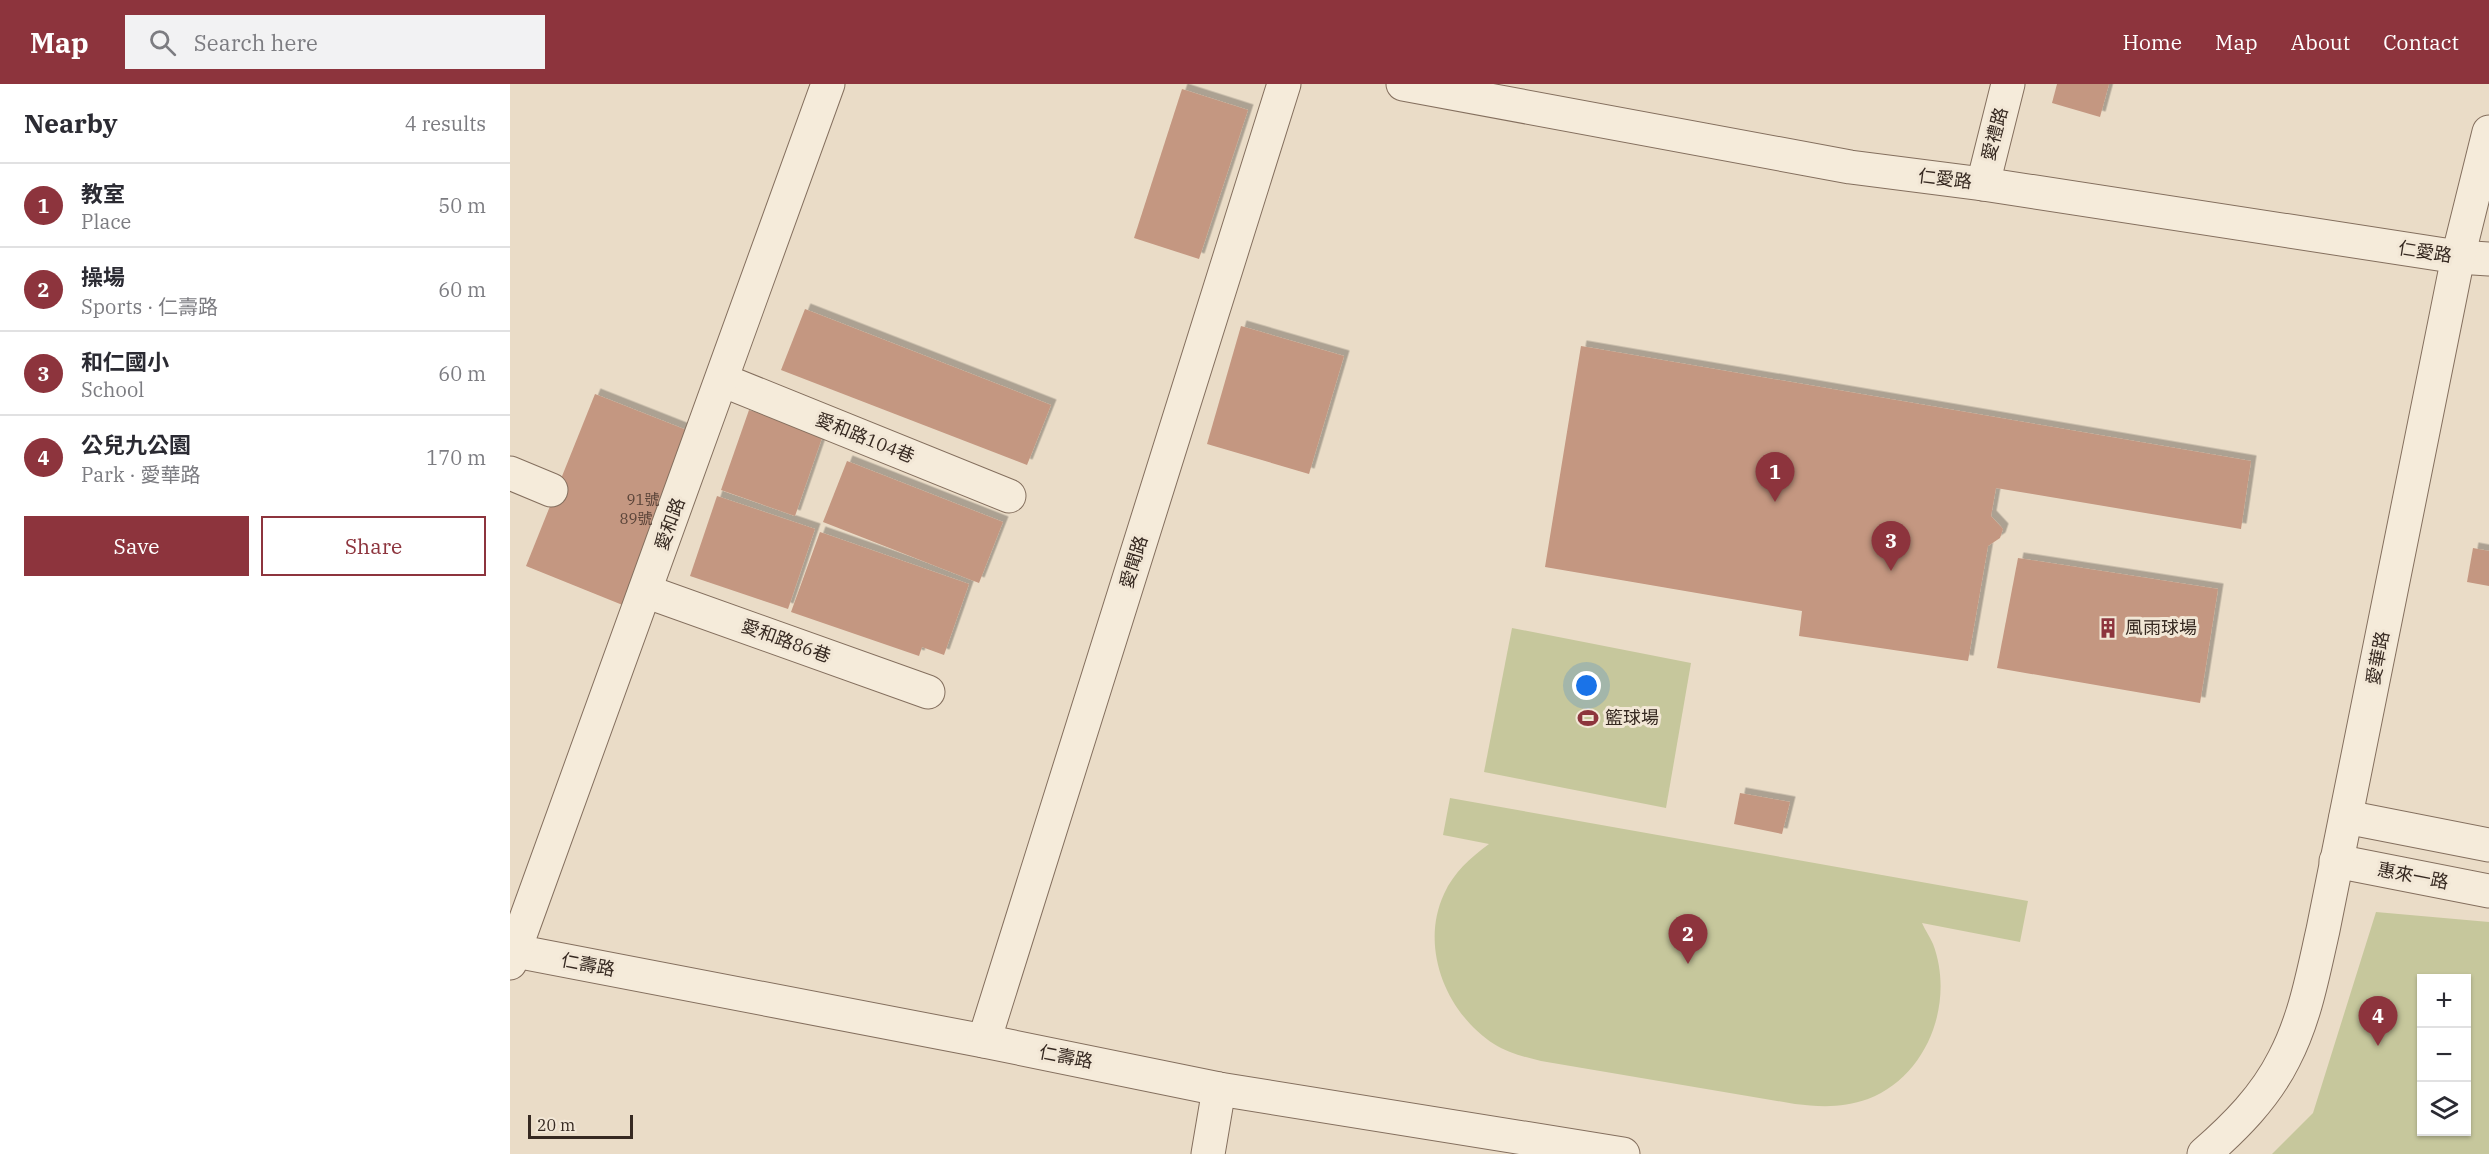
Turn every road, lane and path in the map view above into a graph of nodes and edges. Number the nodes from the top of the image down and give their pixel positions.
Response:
1 (828, 84) edge
2 (1284, 84) edge
3 (1403, 84) edge
4 (2008, 84) edge
5 (2489, 132) edge
6 (1983, 184) junction
7 (2473, 258) edge
8 (722, 380) junction
9 (510, 473) edge
10 (551, 490) dead end
11 (1009, 496) dead end
12 (645, 591) junction
13 (928, 692) dead end
14 (2346, 817) junction
15 (2489, 844) edge
16 (2336, 861) junction
17 (2489, 891) edge
18 (512, 955) edge
19 (984, 1041) junction
20 (1219, 1089) junction
21 (1208, 1154) edge
22 (1623, 1154) edge
23 (2204, 1154) edge

1 - 8 street, 愛和路
2 - 19 street, 愛聞路
3 - 6 street, 仁愛路
4 - 6 street, 愛禮路
5 - 7 street, 愛華路
6 - 7 street, 仁愛路
7 - 14 street, 愛華路
8 - 11 street, 愛和路104巷
8 - 12 street, 愛和路
9 - 10 street
12 - 13 street, 愛和路86巷
12 - 18 street, 愛和路
14 - 15 street
14 - 16 street, 愛華路
16 - 17 street, 惠來一路
16 - 23 street, 愛華路
18 - 19 street, 仁壽路
19 - 20 street, 仁壽路
20 - 21 street
20 - 22 street, 仁壽路

